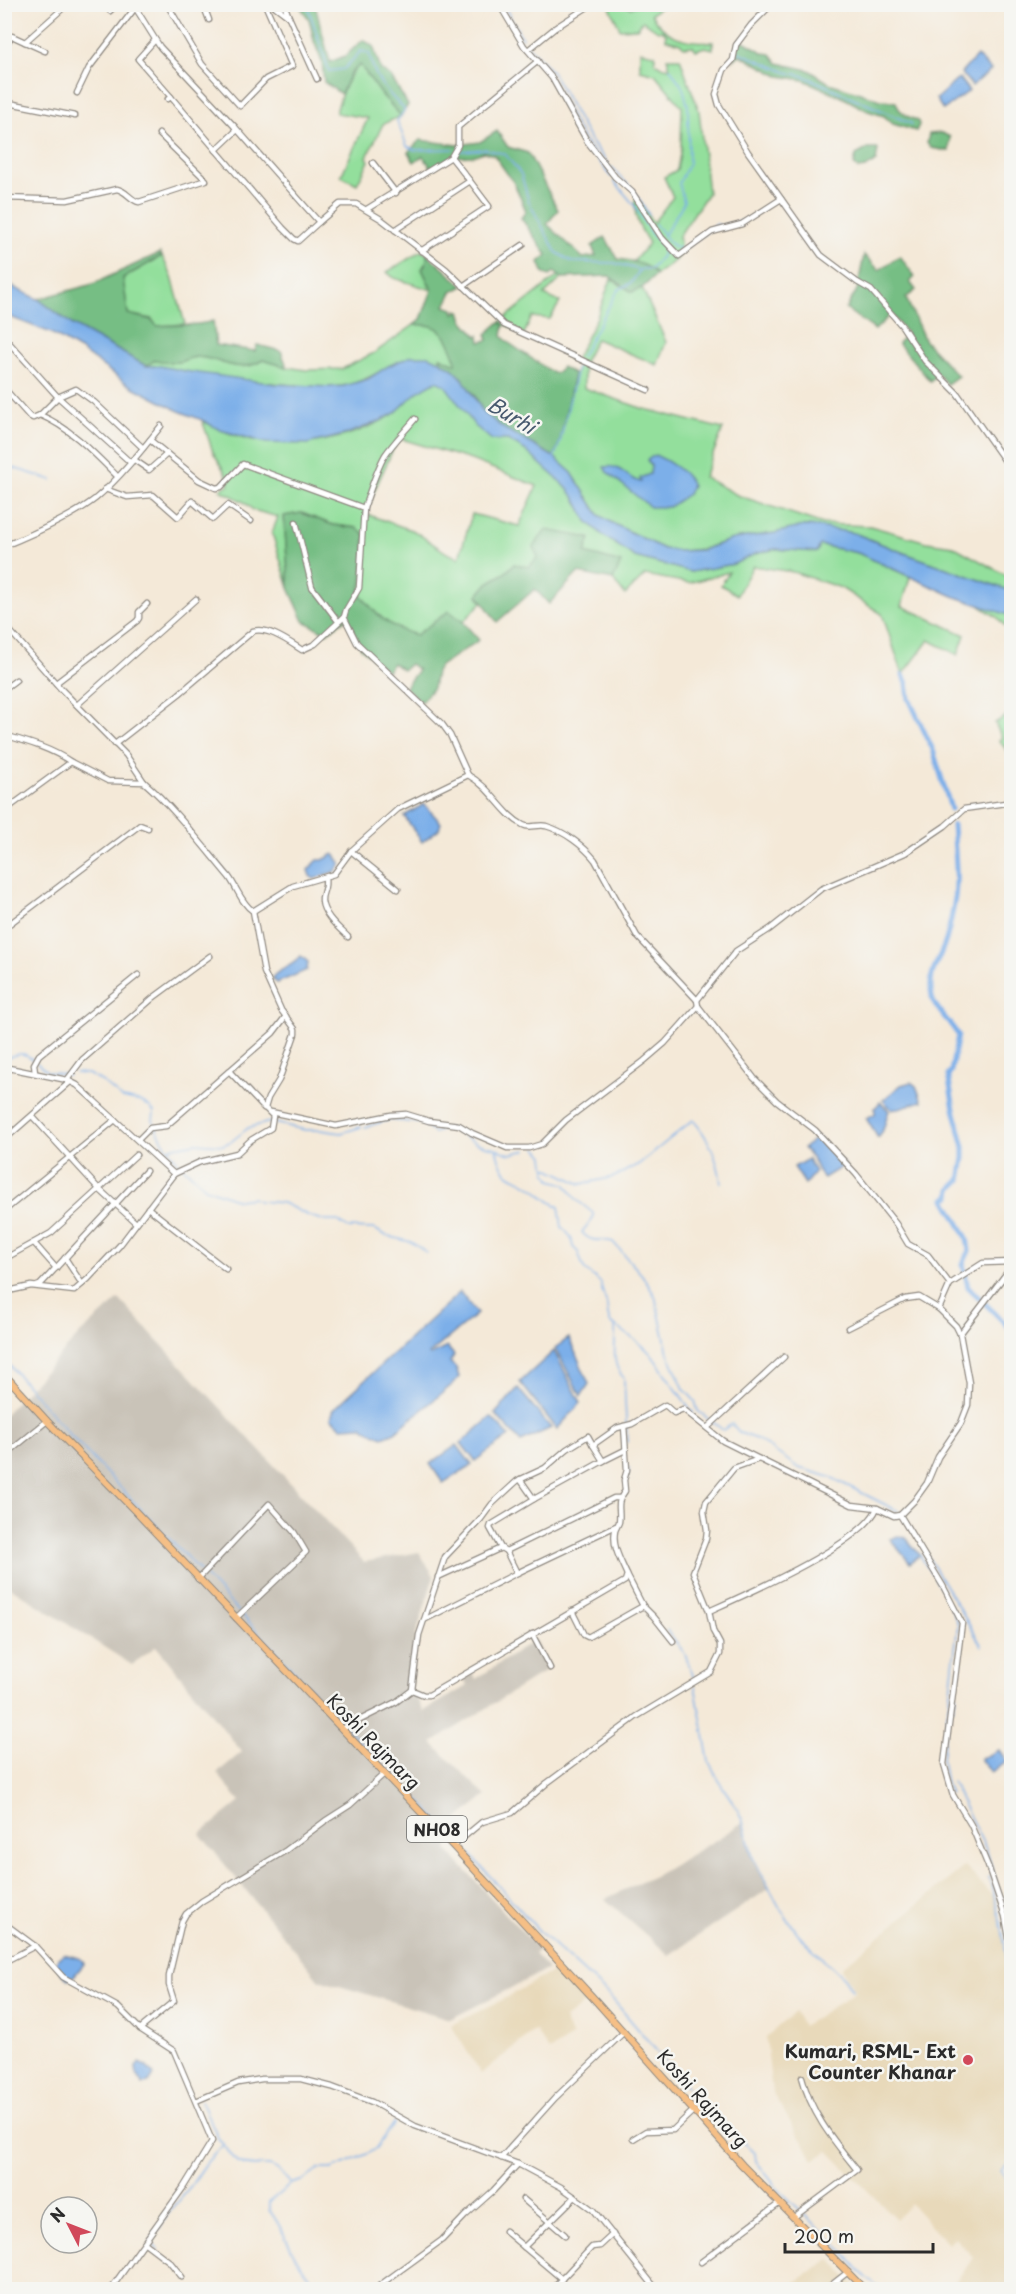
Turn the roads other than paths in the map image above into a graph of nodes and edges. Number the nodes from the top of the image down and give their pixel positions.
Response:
1 (60, 4) edge
2 (117, 4) edge
3 (167, 4) edge
4 (203, 4) edge
5 (265, 4) edge
6 (272, 4) edge
7 (284, 4) edge
8 (500, 4) edge
9 (592, 4) edge
10 (772, 4) edge
11 (134, 6) edge
12 (110, 11) dead end
13 (289, 17) junction
14 (209, 20) dead end
15 (155, 39) junction
16 (24, 42) junction
17 (4, 47) edge
18 (528, 50) junction
19 (45, 51) dead end
20 (538, 61) junction
21 (317, 79) dead end
22 (77, 93) dead end
23 (4, 102) edge
24 (75, 116) dead end
25 (235, 127) junction
26 (159, 134) dead end
27 (216, 150) junction
28 (451, 157) junction
29 (373, 163) dead end
30 (470, 181) junction
31 (396, 192) junction
32 (4, 198) edge
33 (781, 199) junction
34 (368, 209) junction
35 (319, 222) junction
36 (395, 230) junction
37 (523, 244) dead end
38 (421, 251) junction
39 (463, 286) junction
40 (4, 337) edge
41 (4, 387) edge
42 (648, 390) dead end
43 (58, 398) junction
44 (40, 415) junction
45 (415, 419) dead end
46 (161, 426) dead end
47 (150, 440) junction
48 (143, 448) junction
49 (167, 454) junction
50 (131, 460) junction
51 (1011, 471) edge
52 (117, 476) junction
53 (105, 489) junction
54 (364, 508) junction
55 (251, 521) dead end
56 (296, 522) dead end
57 (4, 546) edge
58 (196, 599) dead end
59 (147, 604) dead end
60 (344, 617) junction
61 (338, 621) junction
62 (4, 624) edge
63 (11, 630) junction
64 (4, 636) edge
65 (16, 680) dead end
66 (56, 683) junction
67 (4, 689) edge
68 (76, 705) junction
69 (4, 735) edge
70 (115, 744) junction
71 (71, 762) junction
72 (468, 775) junction
73 (144, 782) junction
74 (1011, 802) edge
75 (4, 811) edge
76 (148, 828) dead end
77 (351, 851) junction
78 (325, 878) junction
79 (398, 889) dead end
80 (254, 911) junction
81 (4, 928) edge
82 (348, 937) dead end
83 (210, 956) dead end
84 (138, 975) dead end
85 (697, 1003) junction
86 (286, 1016) junction
87 (4, 1067) edge
88 (229, 1071) junction
89 (34, 1073) junction
90 (69, 1078) junction
91 (265, 1108) junction
92 (271, 1112) junction
93 (32, 1116) junction
94 (115, 1120) junction
95 (4, 1140) edge
96 (138, 1140) junction
97 (136, 1155) dead end
98 (69, 1158) junction
99 (146, 1171) dead end
100 (174, 1174) junction
101 (99, 1189) junction
102 (115, 1204) junction
103 (148, 1208) junction
104 (4, 1212) edge
105 (136, 1223) junction
106 (34, 1243) junction
107 (65, 1258) junction
108 (4, 1259) edge
109 (1011, 1264) edge
110 (56, 1268) junction
111 (225, 1269) dead end
112 (82, 1284) junction
113 (950, 1284) junction
114 (31, 1286) junction
115 (4, 1292) edge
116 (939, 1309) junction
117 (848, 1328) dead end
118 (960, 1334) junction
119 (784, 1357) dead end
120 (4, 1374) edge
121 (46, 1421) junction
122 (711, 1425) junction
123 (624, 1426) junction
124 (593, 1445) junction
125 (625, 1450) junction
126 (4, 1456) edge
127 (759, 1459) junction
128 (603, 1461) junction
129 (520, 1479) junction
130 (620, 1498) junction
131 (534, 1499) junction
132 (877, 1508) junction
133 (900, 1515) junction
134 (617, 1525) junction
135 (503, 1550) junction
136 (517, 1573) junction
137 (627, 1575) junction
138 (438, 1577) junction
139 (198, 1579) junction
140 (643, 1606) junction
141 (572, 1611) junction
142 (709, 1611) junction
143 (236, 1618) junction
144 (424, 1620) junction
145 (532, 1634) junction
146 (672, 1641) dead end
147 (550, 1668) dead end
148 (412, 1690) junction
149 (342, 1729) junction
150 (384, 1774) junction
151 (454, 1844) junction
152 (4, 1923) edge
153 (35, 1946) junction
154 (1011, 1954) edge
155 (4, 1962) edge
156 (140, 2029) junction
157 (624, 2032) junction
158 (802, 2077) dead end
159 (196, 2101) junction
160 (693, 2111) junction
161 (633, 2139) dead end
162 (501, 2158) junction
163 (518, 2164) junction
164 (575, 2197) junction
165 (523, 2199) dead end
166 (780, 2204) junction
167 (794, 2217) junction
168 (548, 2222) junction
169 (505, 2231) dead end
170 (613, 2234) junction
171 (565, 2235) dead end
172 (145, 2243) junction
173 (524, 2247) junction
174 (701, 2262) dead end
175 (848, 2272) junction
176 (182, 2277) dead end
177 (562, 2279) junction
178 (380, 2285) dead end
179 (110, 2289) edge
180 (551, 2289) edge
181 (657, 2289) edge
182 (825, 2289) edge
183 (865, 2289) edge

1 - 16 street
2 - 12 street
3 - 5 street
4 - 14 street
6 - 13 street
7 - 13 street
8 - 18 street
9 - 18 street
10 - 33 street
11 - 15 street
11 - 22 street
13 - 21 street
15 - 25 street
15 - 27 street
16 - 17 street
16 - 19 street
18 - 20 street
20 - 28 street
20 - 33 street
23 - 24 street
25 - 27 street
25 - 35 street
26 - 32 street
27 - 35 street
28 - 30 street
28 - 31 street
29 - 31 street
30 - 36 street
30 - 38 street
31 - 34 street
33 - 51 street
34 - 35 street
34 - 36 street
36 - 38 street
37 - 39 street
38 - 39 street
39 - 42 street
40 - 43 street
41 - 44 street
43 - 44 street
43 - 48 street
43 - 50 street
44 - 52 street
45 - 54 street
46 - 47 street
47 - 48 street
47 - 49 street
48 - 50 street
49 - 50 street
49 - 54 street
50 - 52 street
52 - 53 street
53 - 55 street
53 - 57 street
54 - 60 street
56 - 61 street
58 - 68 street
59 - 66 street
60 - 61 street
60 - 72 street
61 - 70 street
62 - 63 street
63 - 64 street
63 - 66 street
65 - 67 street
66 - 68 street
68 - 70 street
69 - 71 street
70 - 73 street
71 - 73 street
71 - 75 street
72 - 77 street
72 - 85 street
73 - 80 street
74 - 85 street
76 - 81 street
77 - 78 street
77 - 79 street
78 - 80 street
78 - 82 street
80 - 86 street
83 - 90 street
84 - 89 street
85 - 92 street
85 - 113 street
86 - 88 street
86 - 91 street
87 - 89 street
88 - 91 street
88 - 96 street
89 - 90 street
90 - 93 street
90 - 94 street
91 - 92 street
92 - 100 street
93 - 95 street
93 - 98 street
94 - 96 street
94 - 98 street
96 - 100 street
97 - 101 street
98 - 101 street
98 - 104 street
99 - 102 street
100 - 103 street
101 - 102 street
101 - 106 street
102 - 105 street
102 - 107 street
103 - 105 street
103 - 111 street
105 - 112 street
106 - 108 street
106 - 110 street
107 - 110 street
107 - 112 street
109 - 113 street
109 - 118 street
110 - 114 street
112 - 114 street
113 - 116 street
114 - 115 street
116 - 117 street
116 - 118 street
118 - 133 street
119 - 122 street
120 - 121 main road, Koshi Rajmarg / NH08
121 - 126 street
121 - 139 main road, Koshi Rajmarg / NH08
122 - 123 street
122 - 127 street
123 - 124 street
123 - 125 street
124 - 128 street
124 - 129 street
125 - 128 street
125 - 130 street
127 - 132 street
127 - 142 street
128 - 131 street
129 - 131 street
129 - 138 street
130 - 134 street
130 - 135 street
131 - 135 street
132 - 133 street
132 - 142 street
133 - 154 street
134 - 136 street
134 - 137 street
135 - 136 street
135 - 138 street
136 - 144 street
137 - 140 street
137 - 141 street
138 - 144 street
139 - 143 main road, Koshi Rajmarg / NH08
139 - 143 street
140 - 141 street
140 - 146 street
141 - 145 street
142 - 151 street
143 - 149 main road, Koshi Rajmarg / NH08
144 - 148 street
145 - 147 street
145 - 148 street
148 - 149 street
149 - 150 main road, Koshi Rajmarg / NH08
150 - 151 main road, Koshi Rajmarg / NH08
150 - 156 street
151 - 157 main road, Koshi Rajmarg / NH08
152 - 153 street
153 - 155 street
153 - 156 street
156 - 159 street
157 - 160 main road, Koshi Rajmarg / NH08
157 - 162 street
158 - 167 street
159 - 162 street
159 - 172 street
160 - 161 street
160 - 166 main road, Koshi Rajmarg / NH08
162 - 163 street
163 - 164 street
163 - 178 street
164 - 168 street
164 - 170 street
165 - 168 street
166 - 167 main road, Koshi Rajmarg / NH08
166 - 174 street
167 - 175 main road, Koshi Rajmarg / NH08
168 - 171 street
168 - 173 street
169 - 173 street
170 - 177 street
170 - 181 street
172 - 176 street
172 - 179 street
173 - 177 street
175 - 182 street
175 - 183 main road, Koshi Rajmarg / NH08
177 - 180 street

